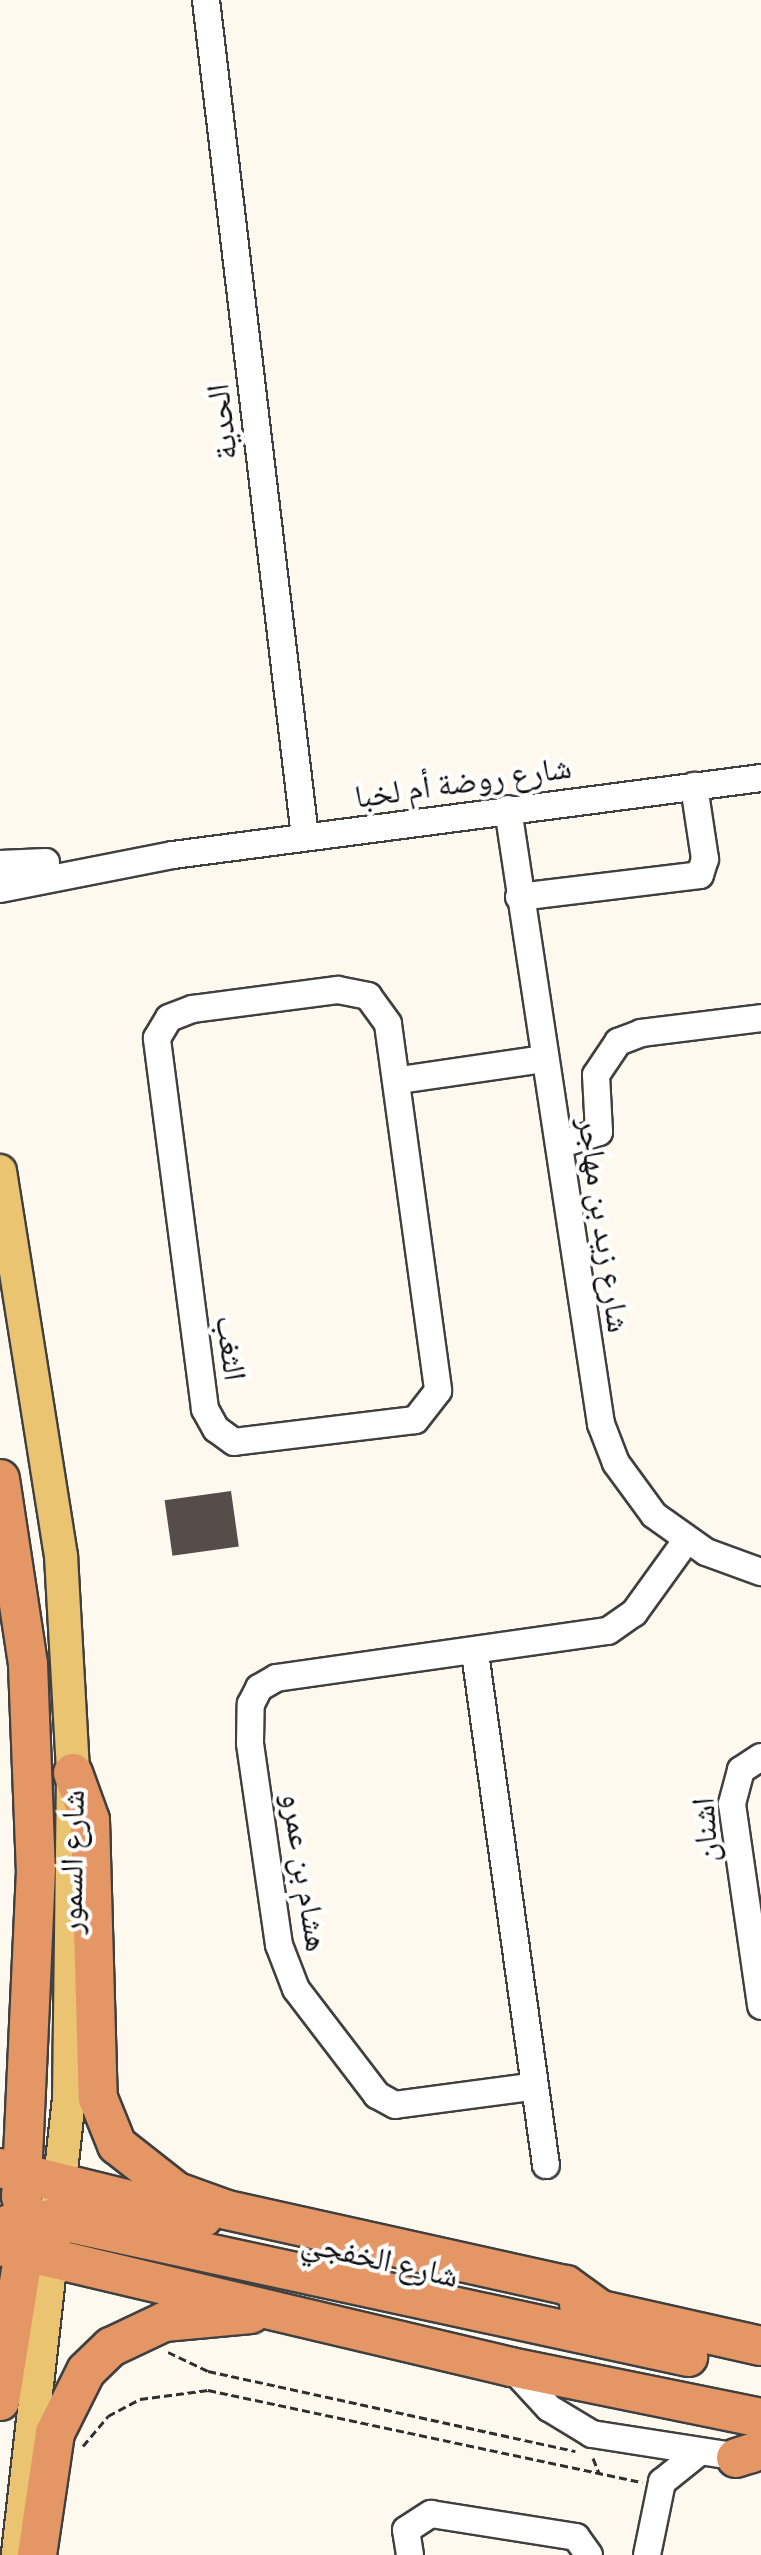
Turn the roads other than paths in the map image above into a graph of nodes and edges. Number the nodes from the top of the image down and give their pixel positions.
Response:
1 (206, 0) edge
2 (761, 778) edge
3 (694, 786) junction
4 (508, 809) junction
5 (305, 837) junction
6 (173, 855) junction
7 (0, 864) edge
8 (0, 889) edge
9 (519, 897) junction
10 (761, 1018) edge
11 (544, 1059) junction
12 (400, 1080) junction
13 (559, 1145) junction
14 (0, 1171) edge
15 (0, 1479) edge
16 (686, 1541) junction
17 (761, 1572) edge
18 (475, 1653) junction
19 (761, 1757) edge
20 (73, 1773) junction
21 (761, 2006) edge
22 (530, 2087) junction
23 (546, 2165) dead end
24 (62, 2184) junction
25 (19, 2214) edge
26 (284, 2311) junction
27 (602, 2311) junction
28 (761, 2346) edge
29 (511, 2367) junction
30 (761, 2372) edge
31 (0, 2401) edge
32 (761, 2418) edge
33 (626, 2442) junction
34 (697, 2454) junction
35 (753, 2456) edge
36 (658, 2492) junction
37 (18, 2555) edge
38 (37, 2555) edge
39 (410, 2555) edge
40 (589, 2555) edge
41 (647, 2555) edge

1 - 5 street, الحدية
2 - 3 street, شارع روضة أم لخبا
3 - 4 street, شارع روضة أم لخبا
3 - 9 street
4 - 5 street, شارع روضة أم لخبا
4 - 9 street, شارع زيد بن مهاجر
5 - 6 street, شارع روضة أم لخبا
6 - 7 street, شارع روضة أم لخبا
6 - 8 street, شارع روضة أم لخبا
9 - 11 street, شارع زيد بن مهاجر
10 - 13 street
11 - 12 street
11 - 13 street, شارع زيد بن مهاجر
12 - 12 street, الثغب
13 - 16 street, شارع زيد بن مهاجر
14 - 20 main road, شارع السمور
15 - 25 highway
16 - 17 street, شارع زيد بن مهاجر
16 - 18 street, هشام بن عمرو
18 - 22 street
18 - 22 street, هشام بن عمرو
19 - 21 street, اشنان
20 - 24 main road, شارع السمور
20 - 27 highway
22 - 23 street
24 - 25 highway
24 - 27 highway, شارع الخفجي
25 - 26 highway
25 - 30 highway
25 - 31 highway
25 - 37 main road
26 - 29 highway
26 - 38 highway
27 - 28 highway, شارع الخفجي
29 - 32 highway
29 - 33 street
33 - 34 street
33 - 36 street
34 - 35 street
34 - 36 street
36 - 41 street
39 - 40 street

